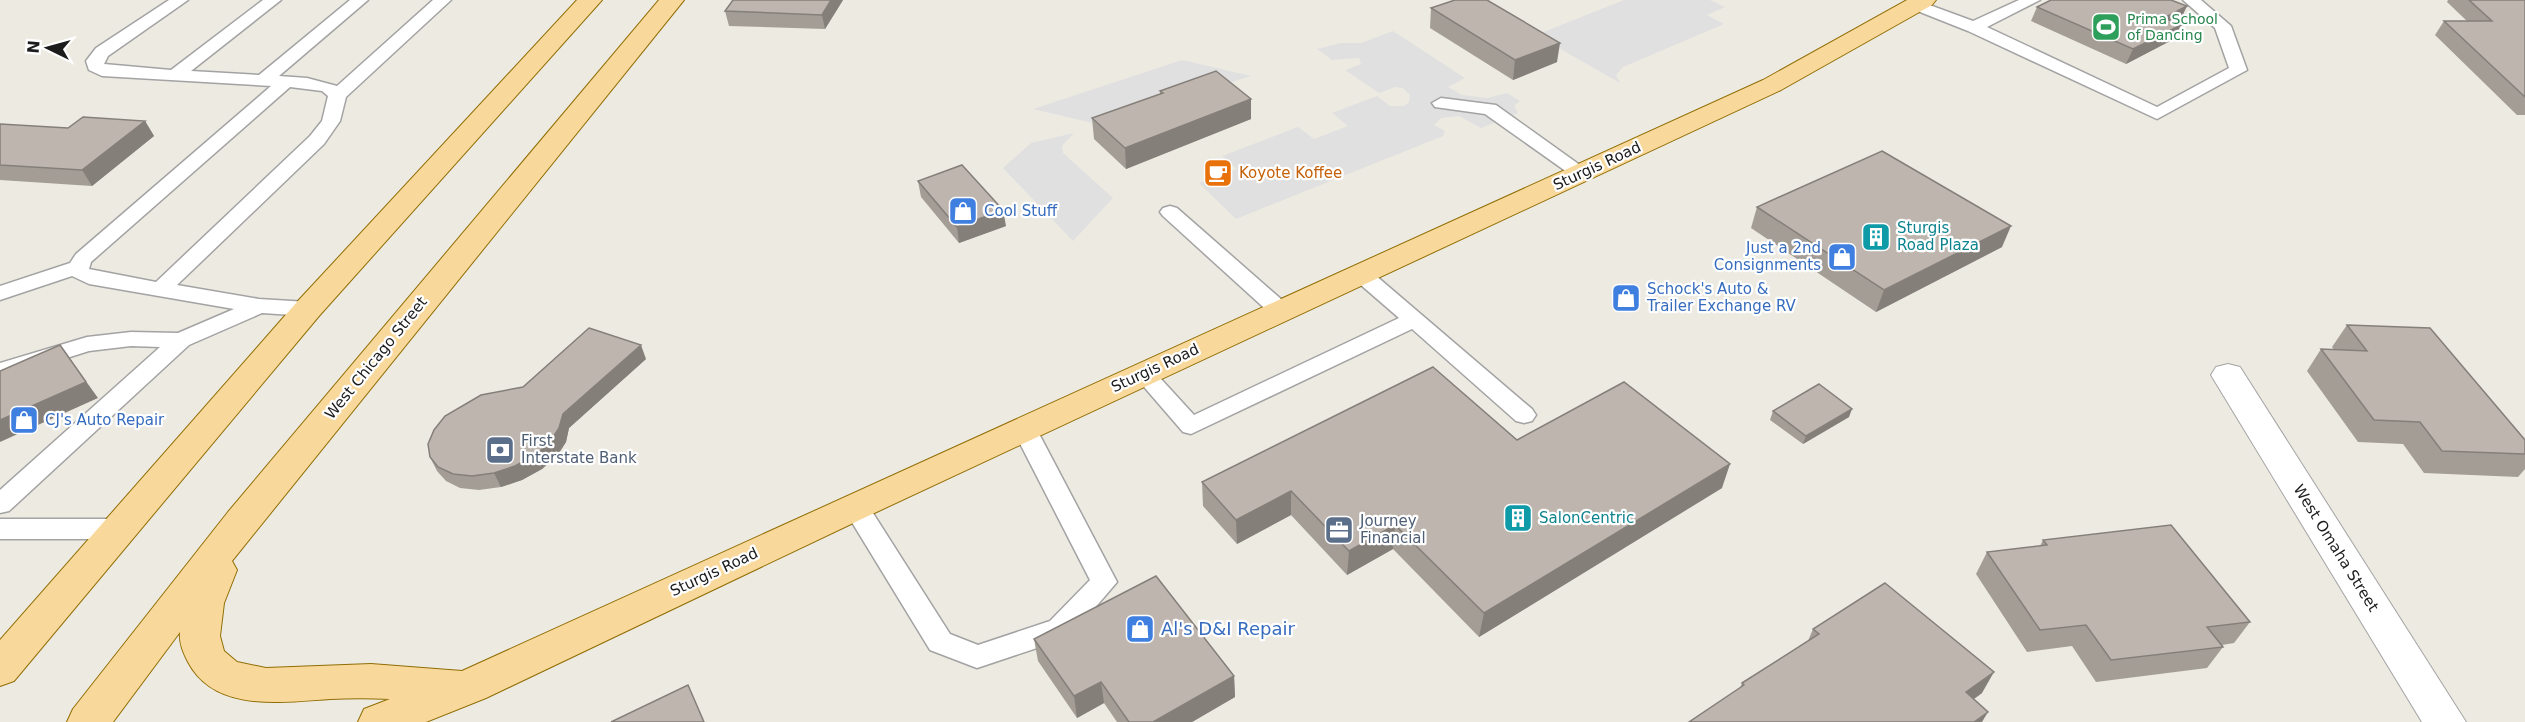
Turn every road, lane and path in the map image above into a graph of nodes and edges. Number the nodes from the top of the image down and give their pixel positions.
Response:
1 (180, 0) edge
2 (273, 0) edge
3 (360, 0) edge
4 (443, 0) edge
5 (590, 0) edge
6 (647, 0) edge
7 (672, 0) edge
8 (2031, 0) edge
9 (2191, 0) edge
10 (1920, 3) edge
11 (1974, 27) junction
12 (175, 75) junction
13 (264, 80) junction
14 (288, 81) junction
15 (337, 95) junction
16 (1441, 103) dead end
17 (565, 128) junction
18 (1581, 173) junction
19 (1170, 212) dead end
20 (78, 267) junction
21 (1361, 274) junction
22 (162, 288) junction
23 (0, 293) edge
24 (259, 306) junction
25 (308, 309) junction
26 (1281, 311) junction
27 (1413, 320) junction
28 (181, 340) junction
29 (0, 370) edge
30 (1143, 374) junction
31 (2228, 375) dead end
32 (1524, 415) dead end
33 (1024, 428) junction
34 (0, 504) edge
35 (855, 506) junction
36 (241, 522) junction
37 (0, 529) edge
38 (121, 529) junction
39 (0, 669) edge
40 (471, 686) junction
41 (413, 715) edge
42 (88, 722) edge
43 (380, 722) edge
44 (2445, 722) edge

1 - 12 lane
2 - 12 lane
3 - 13 lane
4 - 15 lane
5 - 25 main road
6 - 17 main road
7 - 17 main road, West Chicago Street
8 - 11 lane
9 - 11 lane
10 - 11 lane
10 - 18 main road, Sturgis Road
12 - 13 lane
13 - 14 lane
14 - 15 lane
14 - 20 lane
15 - 22 lane
16 - 18 lane
17 - 36 main road, West Chicago Street
18 - 21 main road, Sturgis Road
19 - 26 lane
20 - 22 lane
20 - 23 lane
21 - 26 main road, Sturgis Road
21 - 27 lane
22 - 24 lane
24 - 25 lane
24 - 28 lane
25 - 38 main road
26 - 30 main road, Sturgis Road
27 - 30 lane
27 - 32 lane
28 - 29 lane
28 - 34 lane
30 - 33 main road, Sturgis Road
31 - 44 street, West Omaha Street
33 - 35 main road, Sturgis Road
33 - 35 lane
35 - 40 main road, Sturgis Road
36 - 40 main road
36 - 42 main road, West Chicago Street
37 - 38 lane
38 - 39 main road
40 - 41 main road, Sturgis Road
41 - 43 main road, Sturgis Road

